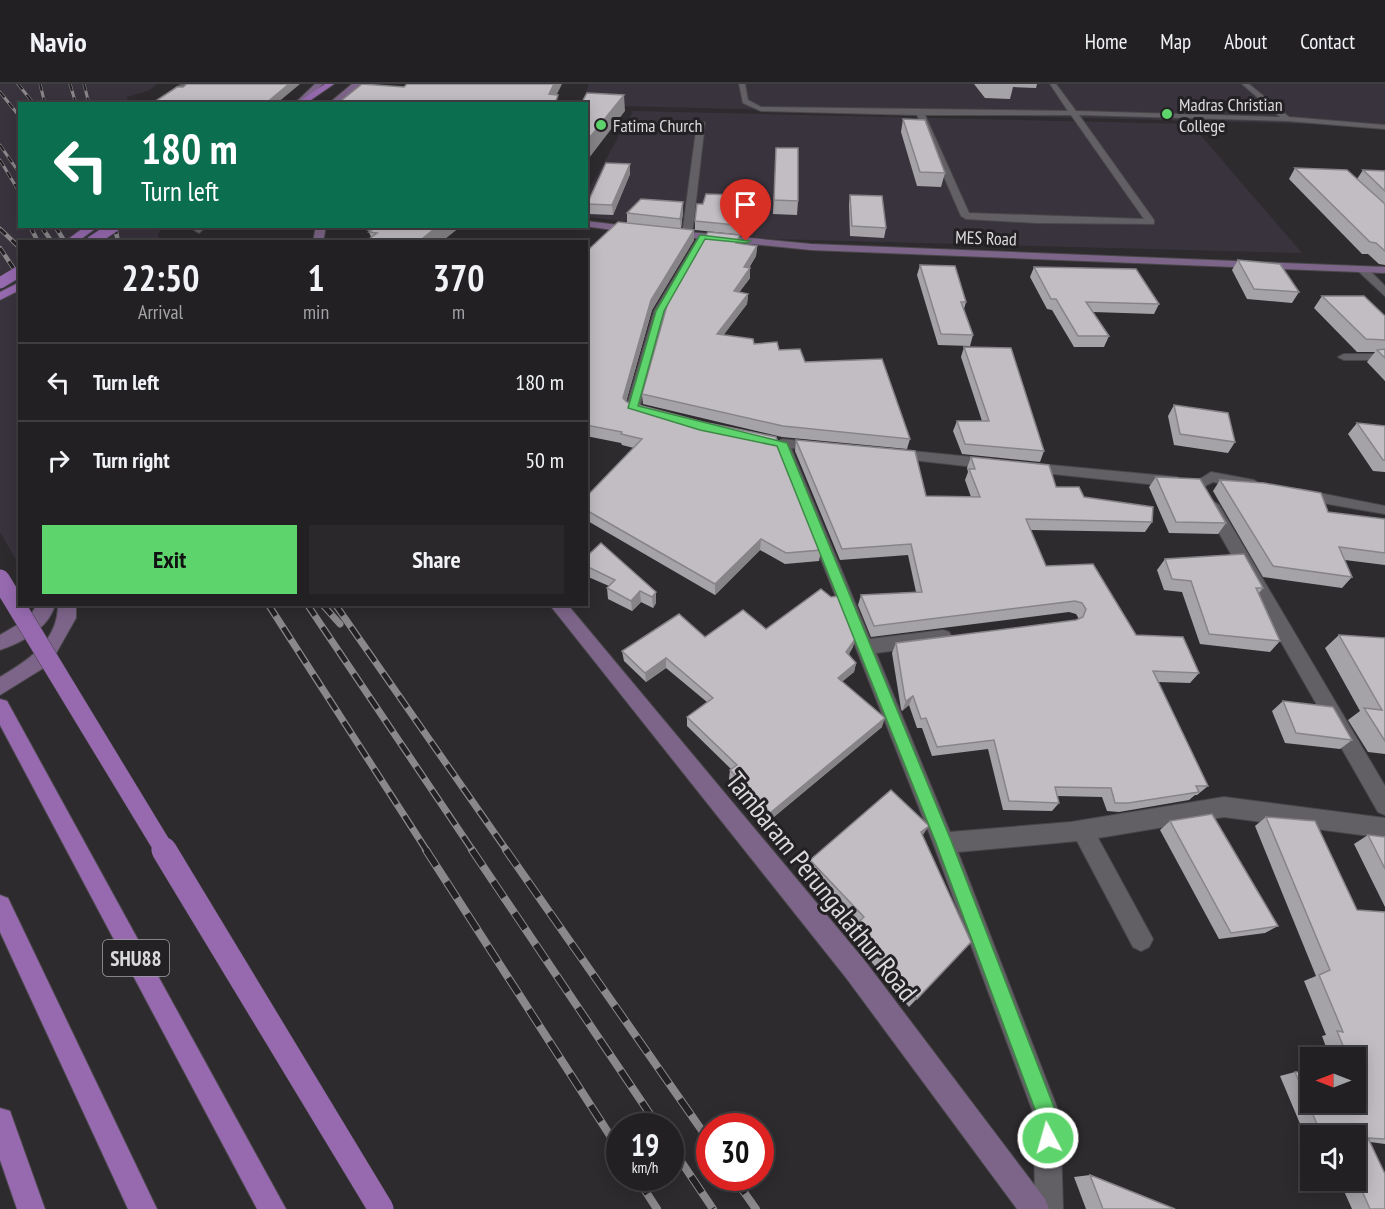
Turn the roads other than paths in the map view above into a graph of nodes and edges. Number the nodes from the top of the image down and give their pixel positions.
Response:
1 (185, 84) edge
2 (319, 84) edge
3 (330, 84) edge
4 (341, 84) edge
5 (357, 84) edge
6 (742, 84) edge
7 (1053, 84) edge
8 (1245, 84) edge
9 (161, 102) edge
10 (301, 102) edge
11 (302, 102) edge
12 (314, 102) edge
13 (334, 102) edge
14 (920, 113) junction
15 (1076, 113) junction
16 (1287, 119) junction
17 (701, 123) dead end
18 (1385, 127) edge
19 (588, 224) edge
20 (91, 228) edge
21 (113, 228) edge
22 (687, 235) junction
23 (703, 237) junction
24 (72, 240) edge
25 (94, 240) edge
26 (1362, 269) junction
27 (1385, 270) edge
28 (18, 273) edge
29 (0, 283) edge
30 (18, 286) edge
31 (1385, 293) edge
32 (0, 297) edge
33 (1344, 357) dead end
34 (1385, 357) edge
35 (663, 416) edge
36 (841, 449) edge
37 (877, 453) edge
38 (1199, 484) junction
39 (1382, 510) dead end
40 (0, 579) edge
41 (46, 606) edge
42 (67, 606) edge
43 (560, 606) edge
44 (955, 636) edge
45 (0, 644) edge
46 (865, 647) junction
47 (0, 687) edge
48 (0, 707) edge
49 (1385, 805) edge
50 (1385, 828) edge
51 (1082, 830) junction
52 (944, 843) junction
53 (0, 906) edge
54 (1141, 939) dead end
55 (0, 1121) edge
56 (31, 1209) edge
57 (143, 1209) edge
58 (272, 1209) edge
59 (381, 1209) edge
60 (1035, 1209) edge
61 (1049, 1209) edge

1 - 9 lane
2 - 10 street
3 - 11 main road
4 - 12 main road
5 - 13 street
6 - 14 lane
7 - 15 lane
8 - 16 lane
14 - 15 lane
14 - 15 lane
15 - 16 lane
16 - 18 lane
17 - 22 lane
19 - 22 street, MES Road
20 - 24 main road
21 - 25 main road, bridge
22 - 23 street, MES Road
23 - 26 street, MES Road
23 - 35 street
26 - 27 street, MES Road
26 - 31 street
28 - 29 main road, bridge
30 - 32 main road
33 - 34 lane
36 - 46 street
37 - 38 street
38 - 39 street
38 - 49 street
40 - 59 main road, bridge
41 - 45 street
42 - 47 street
43 - 60 street, Tambaram Perungalathur Road
44 - 46 street
46 - 52 street
48 - 58 main road, SHU88
50 - 51 street
51 - 52 street
51 - 54 street
52 - 61 street
53 - 57 main road
55 - 56 main road

